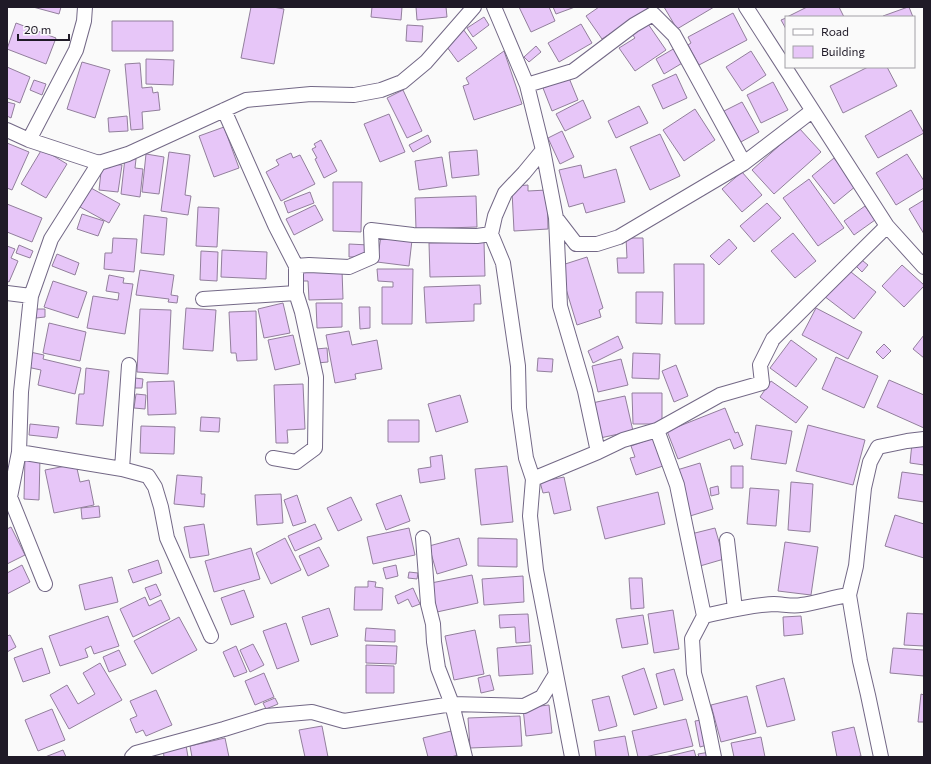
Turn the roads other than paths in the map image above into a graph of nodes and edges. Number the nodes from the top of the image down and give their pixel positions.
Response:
1 (85, 7) edge
2 (474, 7) edge
3 (494, 7) edge
4 (746, 7) edge
5 (527, 85) junction
6 (224, 110) junction
7 (812, 111) junction
8 (7, 130) edge
9 (29, 140) junction
10 (543, 150) junction
11 (99, 163) junction
12 (744, 163) junction
13 (556, 218) junction
14 (887, 226) junction
15 (491, 234) junction
16 (296, 266) junction
17 (924, 267) edge
18 (7, 293) edge
19 (296, 293) junction
20 (31, 296) junction
21 (203, 299) dead end
22 (129, 365) dead end
23 (658, 430) junction
24 (924, 439) edge
25 (19, 452) junction
26 (598, 452) junction
27 (274, 458) dead end
28 (122, 469) junction
29 (533, 479) junction
30 (8, 498) edge
31 (423, 538) dead end
32 (728, 540) dead end
33 (45, 584) dead end
34 (849, 595) junction
35 (735, 609) junction
36 (704, 616) junction
37 (211, 636) dead end
38 (556, 674) junction
39 (452, 704) junction
40 (132, 757) edge
41 (465, 757) edge
42 (572, 757) edge
43 (714, 757) edge
44 (881, 757) edge

1 - 9 street
2 - 6 street
3 - 5 street
4 - 7 street
5 - 10 street
5 - 12 street
6 - 11 street
6 - 16 street
7 - 12 street
7 - 14 street
8 - 9 street
9 - 11 street
10 - 13 street
10 - 15 street
11 - 20 street
12 - 13 street
13 - 26 street
14 - 17 street
14 - 23 street
15 - 16 street
15 - 29 street
16 - 19 street
18 - 20 street
19 - 21 street
19 - 27 street
20 - 25 street
22 - 28 street
23 - 26 street
23 - 36 street
24 - 34 street
25 - 28 street
25 - 30 street
26 - 29 street
28 - 37 street
29 - 38 street
30 - 33 street
31 - 39 street
32 - 35 street
34 - 35 street
34 - 44 street
35 - 36 street
36 - 43 street
38 - 39 street
38 - 42 street
39 - 40 street
39 - 41 street

